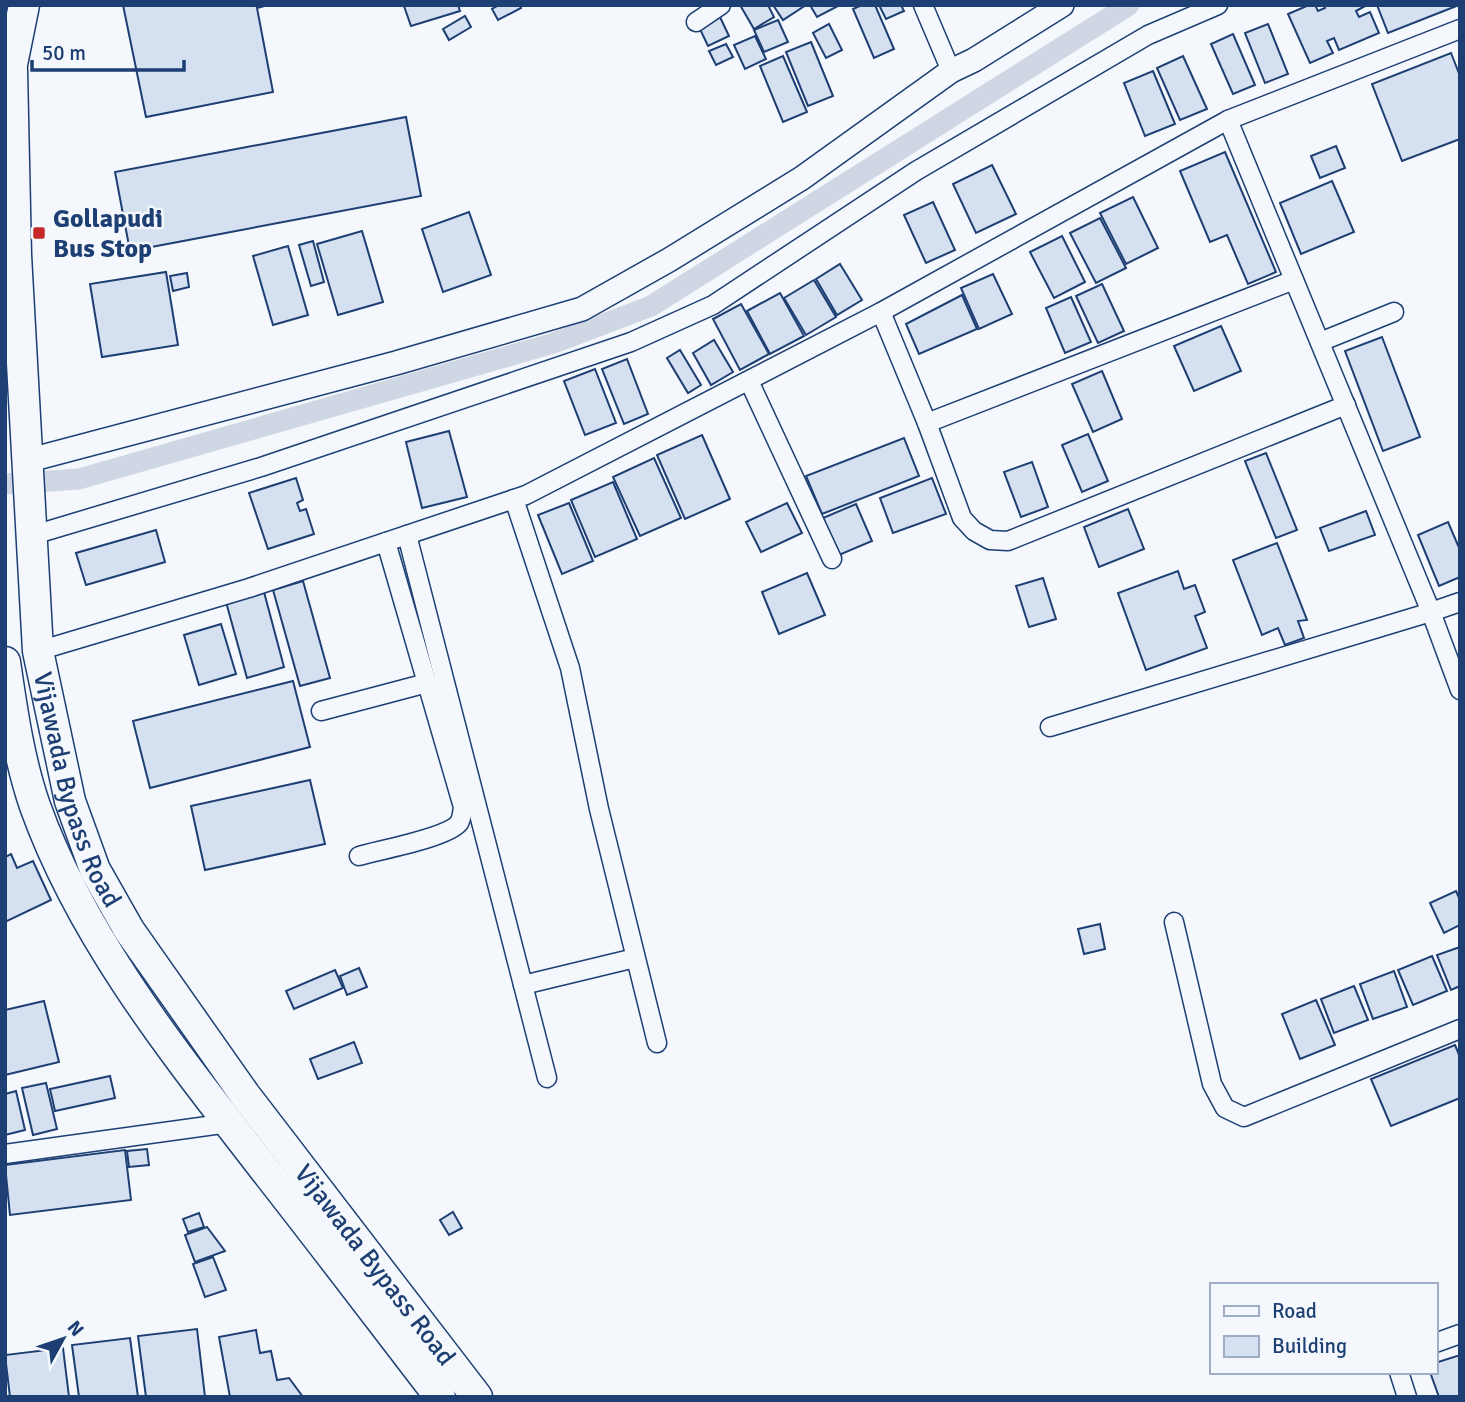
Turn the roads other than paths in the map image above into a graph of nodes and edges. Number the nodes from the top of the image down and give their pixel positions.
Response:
1 (24, 5) edge
2 (721, 5) edge
3 (923, 5) edge
4 (1062, 5) edge
5 (1218, 5) edge
6 (696, 22) dead end
7 (1460, 29) edge
8 (12, 65) junction
9 (951, 71) junction
10 (5, 99) edge
11 (1228, 120) junction
12 (1294, 280) junction
13 (881, 312) junction
14 (1394, 312) dead end
15 (1320, 342) junction
16 (749, 381) junction
17 (1346, 405) junction
18 (928, 423) junction
19 (26, 461) junction
20 (514, 499) junction
21 (30, 533) junction
22 (407, 535) junction
23 (386, 542) junction
24 (832, 559) dead end
25 (1460, 602) edge
26 (1431, 612) junction
27 (38, 651) junction
28 (5, 662) edge
29 (427, 683) junction
30 (1460, 690) edge
31 (321, 711) dead end
32 (1050, 727) dead end
33 (16, 780) edge
34 (359, 856) dead end
35 (1174, 922) dead end
36 (635, 958) junction
37 (523, 985) junction
38 (1460, 1029) edge
39 (657, 1043) dead end
40 (547, 1079) dead end
41 (229, 1123) junction
42 (5, 1154) edge
43 (1460, 1334) edge
44 (1437, 1342) edge
45 (1400, 1374) edge
46 (440, 1397) edge
47 (477, 1397) edge
48 (1407, 1397) edge

1 - 8 main road
2 - 6 street
3 - 9 street
4 - 9 street
5 - 21 street
7 - 11 street
8 - 10 main road
8 - 19 main road, Vijawada Bypass Road
9 - 19 street
11 - 12 street
11 - 13 street
12 - 15 street
12 - 18 street
13 - 16 street
13 - 18 street
14 - 15 street
15 - 17 street
16 - 20 street
16 - 24 street
17 - 18 street
17 - 26 street
19 - 21 main road, Vijawada Bypass Road
20 - 22 street
20 - 36 street
21 - 27 main road, Vijawada Bypass Road
22 - 23 street
22 - 37 street
23 - 27 street
23 - 29 street
25 - 26 street
26 - 30 street
26 - 32 street
27 - 47 main road, Vijawada Bypass Road
28 - 33 main road, Vijawada Bypass Road
29 - 31 street
29 - 34 street
33 - 41 main road, Vijawada Bypass Road
35 - 38 street
36 - 37 street
36 - 39 street
37 - 40 street
41 - 42 street
41 - 46 main road, Vijawada Bypass Road
43 - 44 street
45 - 48 street

